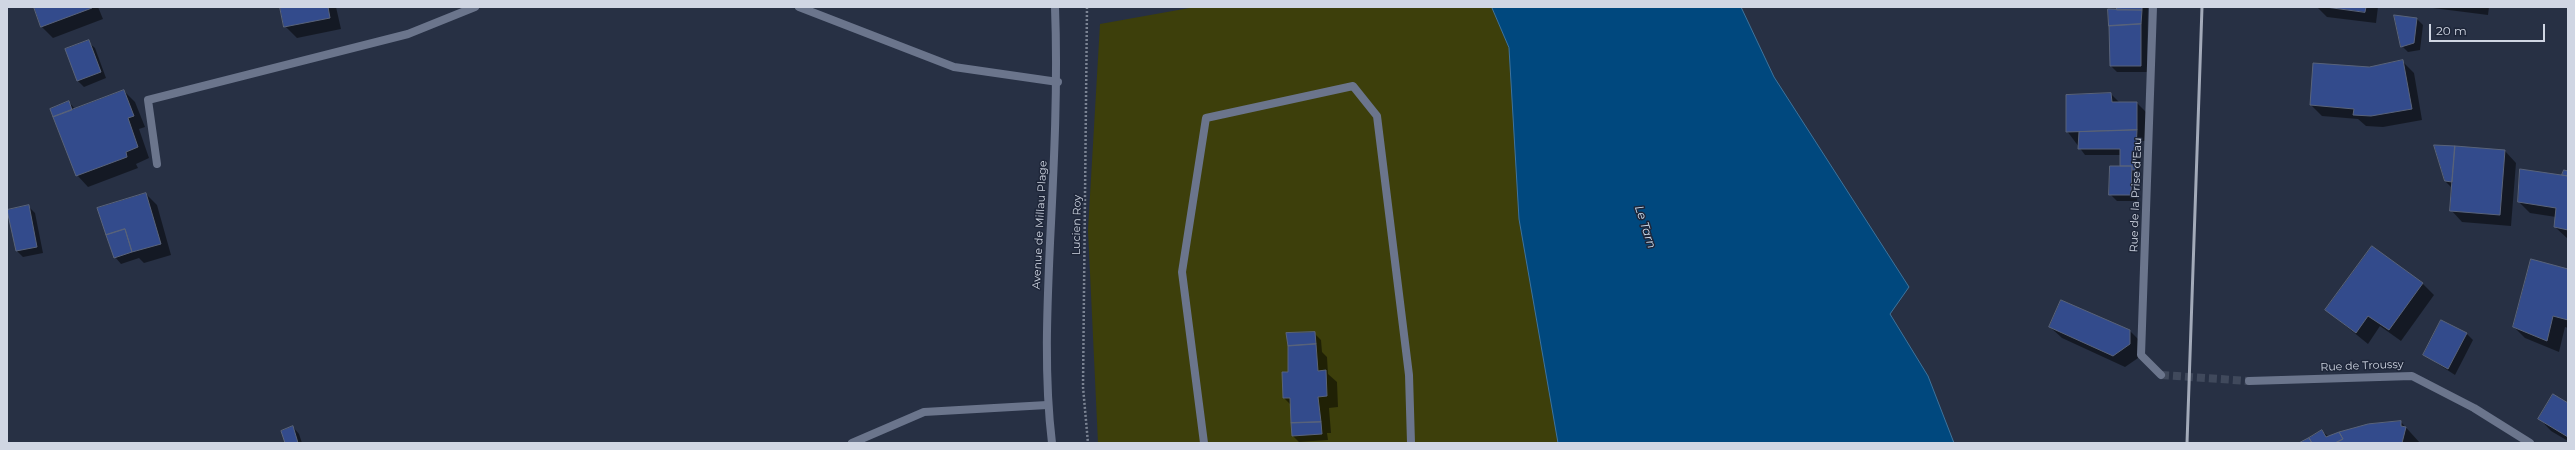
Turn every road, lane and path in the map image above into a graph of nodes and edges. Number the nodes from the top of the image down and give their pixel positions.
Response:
1 (475, 7) edge
2 (799, 7) edge
3 (1055, 7) edge
4 (1087, 7) edge
5 (2153, 7) edge
6 (1058, 82) junction
7 (158, 164) dead end
8 (2161, 375) tunnel mouth
9 (2249, 381) tunnel mouth
10 (1047, 404) junction
11 (852, 443) edge
12 (1052, 443) edge
13 (1088, 443) edge
14 (1204, 443) edge
15 (1411, 443) edge
16 (2530, 443) edge

1 - 7 street
2 - 6 street
3 - 6 street, Avenue de Millau Plage
4 - 13 path, Lucien Roy
5 - 8 street, Rue de la Prise d'Eau
6 - 10 street, Avenue de Millau Plage
9 - 16 street, Rue de Troussy
10 - 11 street
10 - 12 street, Avenue de Millau Plage
14 - 15 street

